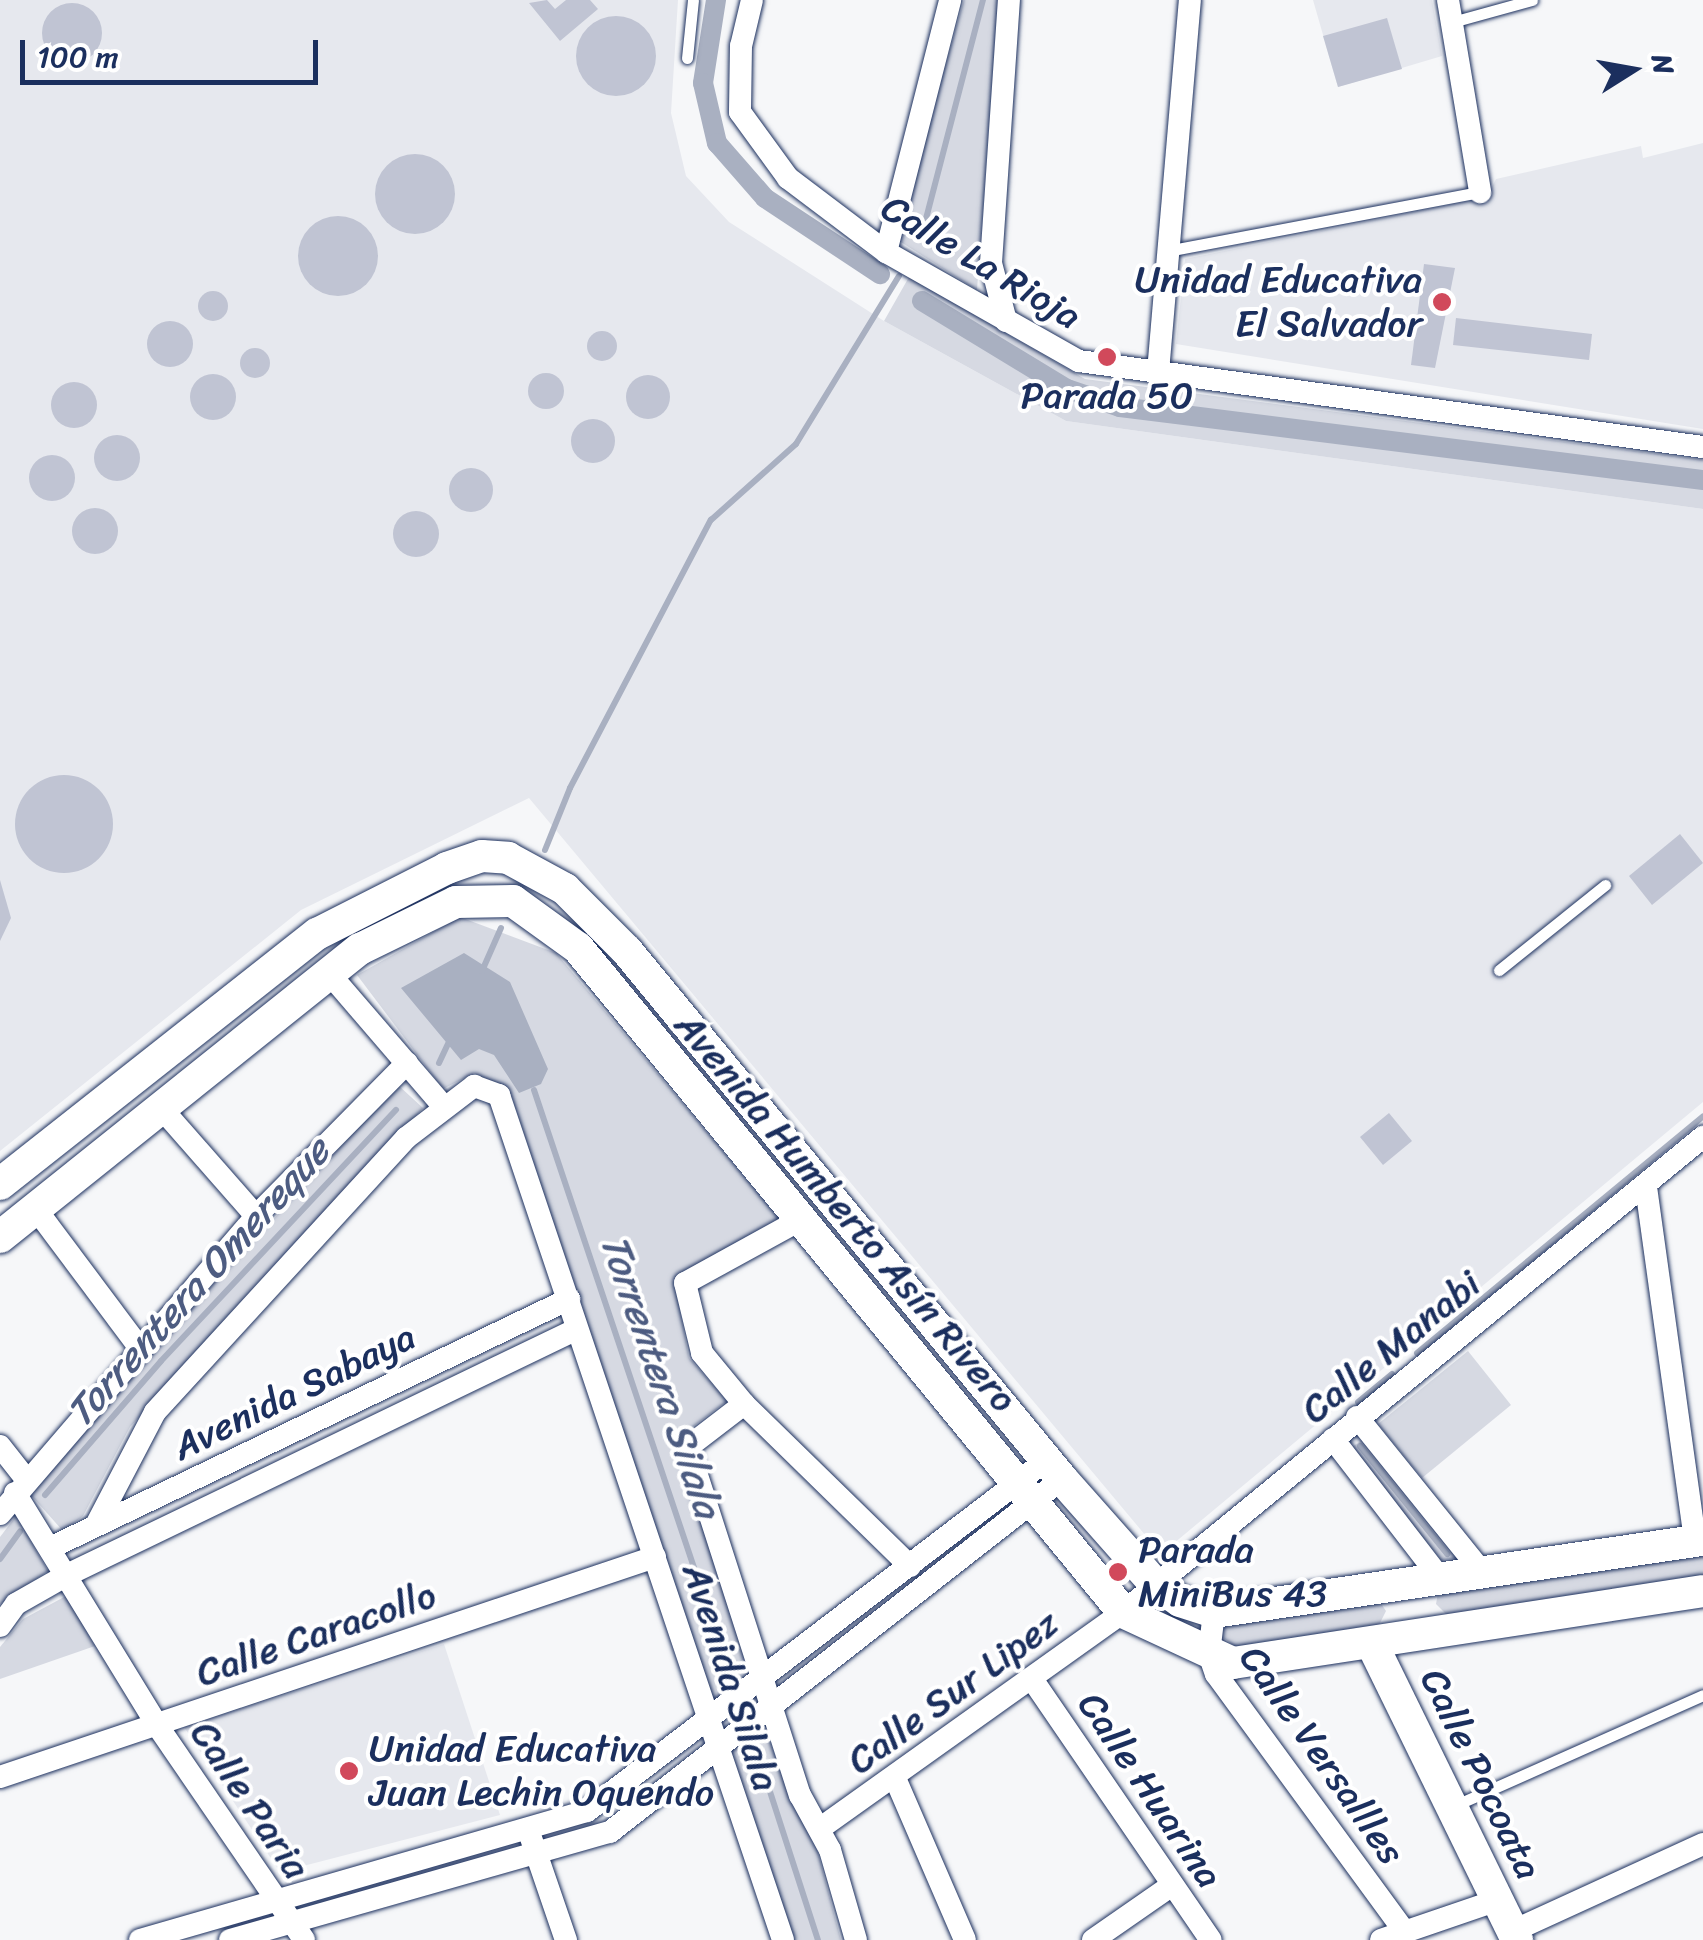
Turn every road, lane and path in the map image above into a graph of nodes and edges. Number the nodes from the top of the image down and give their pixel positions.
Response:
1 (693, 0) edge
2 (752, 0) edge
3 (950, 0) edge
4 (1009, 0) edge
5 (1190, 0) edge
6 (1532, 0) edge
7 (1450, 11) edge
8 (687, 58) dead end
9 (1480, 192) joint
10 (1167, 251) junction
11 (886, 252) junction
12 (1006, 320) junction
13 (1158, 372) junction
14 (1703, 447) edge
15 (1605, 885) dead end
16 (628, 951) junction
17 (1499, 970) dead end
18 (327, 971) junction
19 (600, 976) junction
20 (407, 1062) junction
21 (443, 1106) junction
22 (162, 1109) junction
23 (1703, 1137) edge
24 (0, 1184) edge
25 (1646, 1187) junction
26 (34, 1208) junction
27 (256, 1216) junction
28 (798, 1221) junction
29 (0, 1237) edge
30 (569, 1299) junction
31 (577, 1329) junction
32 (140, 1347) junction
33 (744, 1404) junction
34 (1357, 1417) junction
35 (1333, 1439) junction
36 (0, 1446) edge
37 (1054, 1470) junction
38 (21, 1486) junction
39 (1025, 1492) junction
40 (0, 1514) edge
41 (96, 1525) junction
42 (1699, 1540) edge
43 (50, 1548) junction
44 (654, 1557) junction
45 (910, 1566) junction
46 (1482, 1572) junction
47 (67, 1575) junction
48 (1440, 1578) junction
49 (1406, 1583) junction
50 (1155, 1584) junction
51 (1703, 1591) edge
52 (1124, 1612) junction
53 (1214, 1612) junction
54 (0, 1626) edge
55 (1415, 1637) junction
56 (1372, 1644) junction
57 (1208, 1654) junction
58 (763, 1676) junction
59 (1032, 1679) junction
60 (1703, 1695) edge
61 (769, 1702) junction
62 (157, 1725) junction
63 (711, 1734) junction
64 (0, 1777) edge
65 (895, 1778) junction
66 (1455, 1806) junction
67 (526, 1825) junction
68 (822, 1827) junction
69 (1703, 1844) edge
70 (535, 1848) junction
71 (1172, 1885) junction
72 (275, 1899) junction
73 (1498, 1900) junction
74 (298, 1930) edge
75 (1404, 1931) junction
76 (1515, 1936) edge
77 (140, 1940) edge
78 (230, 1940) edge
79 (566, 1940) edge
80 (784, 1940) edge
81 (856, 1940) edge
82 (965, 1940) edge
83 (1093, 1940) edge
84 (1211, 1940) edge
85 (1381, 1940) edge

1 - 8 lane
2 - 11 street, Calle La Rioja
3 - 11 street
4 - 12 street
5 - 10 street
6 - 7 lane
7 - 9 street
9 - 10 lane
10 - 13 street
11 - 12 street, Calle La Rioja
12 - 13 street, Calle La Rioja
13 - 14 street, Calle La Rioja
15 - 17 lane
16 - 19 street
16 - 24 street, Avenida Humberto Asín Rivero
16 - 37 street, Avenida Humberto Asín Rivero
18 - 19 street, Avenida Humberto Asín Rivero
18 - 20 street
18 - 22 street, Avenida Humberto Asín Rivero
19 - 28 street, Avenida Humberto Asín Rivero
20 - 21 street
20 - 27 street
21 - 30 street, Avenida Silala
21 - 41 street
22 - 26 street, Avenida Humberto Asín Rivero
22 - 27 street
23 - 25 street, Calle Manabi
25 - 34 street, Calle Manabi
25 - 42 street
26 - 29 street, Avenida Humberto Asín Rivero
26 - 32 street
27 - 32 street
28 - 33 street
28 - 39 street, Avenida Humberto Asín Rivero
30 - 31 street, Avenida Silala
30 - 41 street, Avenida Sabaya
31 - 44 street, Avenida Silala
31 - 47 street, Avenida Sabaya
32 - 38 street
33 - 45 street
33 - 58 street, Avenida Silala
34 - 35 street, Calle Manabi
34 - 46 street
35 - 48 street
35 - 50 street, Calle Manabi
36 - 38 street, Calle Paria
37 - 39 street
37 - 50 street, Avenida Humberto Asín Rivero
38 - 40 street
38 - 43 street, Calle Paria
39 - 45 street
39 - 52 street, Avenida Humberto Asín Rivero
39 - 61 street
41 - 43 street, Avenida Sabaya
42 - 46 street
43 - 47 street, Calle Paria
44 - 62 street, Calle Caracollo
44 - 63 street, Avenida Silala
45 - 58 street
46 - 48 street
47 - 54 street, Avenida Sabaya
47 - 62 street, Calle Paria
48 - 49 street
49 - 53 street
49 - 55 street
50 - 52 street, Calle Manabi
50 - 53 street, Avenida Humberto Asín Rivero
51 - 55 street, Avenida Humberto Asín Rivero
52 - 57 street, Avenida Humberto Asín Rivero
52 - 59 street, Calle Sur Lipez
53 - 57 street, Calle Versallles
55 - 56 street, Avenida Humberto Asín Rivero
56 - 57 street, Avenida Humberto Asín Rivero
56 - 66 street, Calle Pocoata
57 - 75 street, Calle Versallles
58 - 61 street, Avenida Silala
58 - 63 street
59 - 65 street, Calle Sur Lipez
59 - 71 street, Calle Huarina
60 - 66 lane
61 - 63 street
61 - 68 street, Avenida Silala
62 - 64 street, Calle Caracollo
62 - 72 street, Calle Paria
63 - 67 street
63 - 70 street
63 - 80 street, Avenida Silala
65 - 68 street, Calle Sur Lipez
65 - 82 street
66 - 73 street, Calle Pocoata
67 - 70 street
67 - 72 street
68 - 81 street, Avenida Silala
69 - 76 street
70 - 74 street
70 - 79 street
71 - 83 street
71 - 84 street, Calle Huarina
72 - 74 street, Calle Paria
72 - 77 street
73 - 75 street
73 - 76 street, Calle Pocoata
74 - 78 street
75 - 85 street

